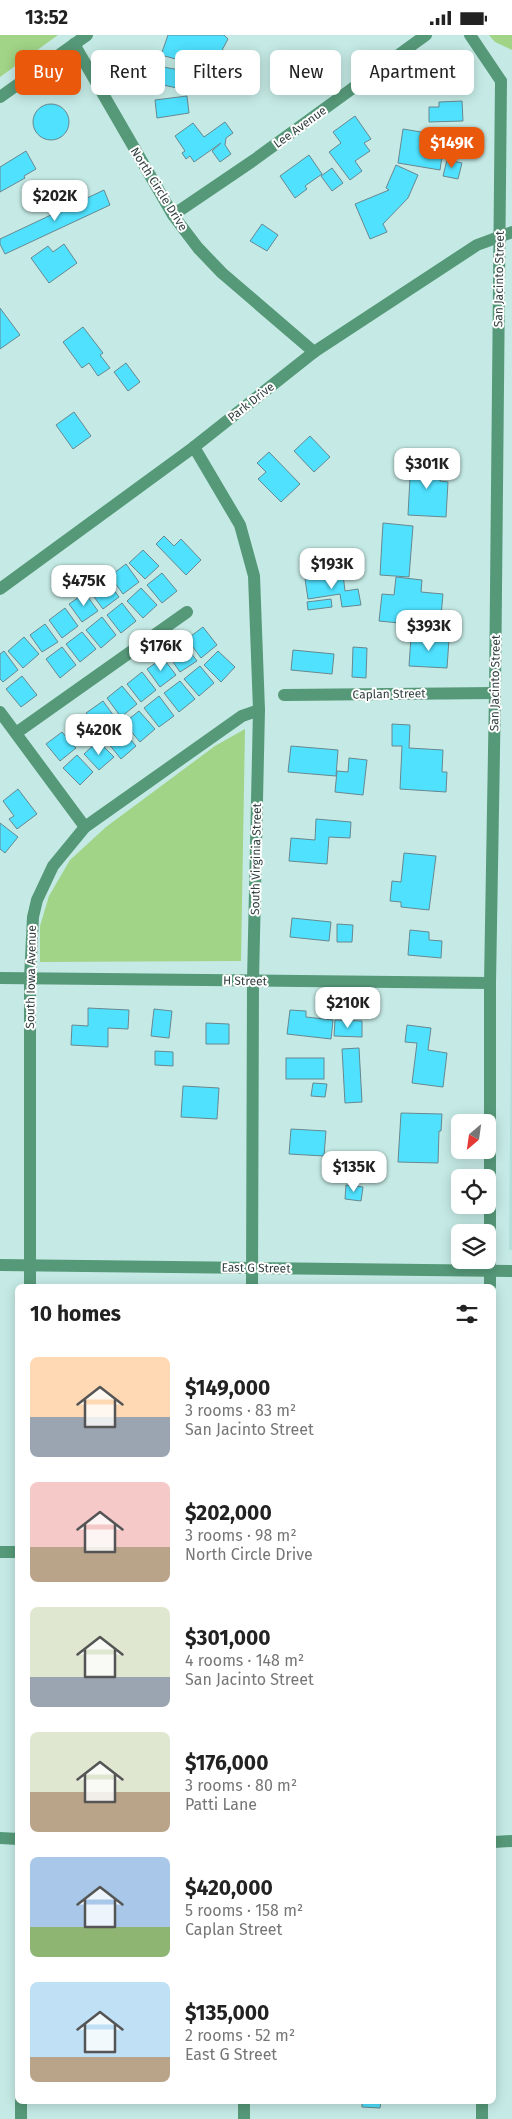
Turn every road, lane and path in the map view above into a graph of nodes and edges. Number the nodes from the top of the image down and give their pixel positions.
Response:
1 (87, 35) edge
2 (426, 35) edge
3 (470, 35) edge
4 (74, 44) junction
5 (507, 79) edge
6 (0, 97) edge
7 (173, 215) junction
8 (506, 233) edge
9 (314, 353) junction
10 (194, 447) junction
11 (0, 589) edge
12 (187, 612) dead end
13 (495, 693) junction
14 (284, 695) dead end
15 (259, 710) junction
16 (0, 711) edge
17 (16, 733) junction
18 (85, 827) junction
19 (0, 978) edge
20 (30, 978) junction
21 (254, 981) junction
22 (490, 983) junction
23 (0, 1265) edge
24 (30, 1265) junction
25 (252, 1268) junction
26 (490, 1271) junction
27 (512, 1271) edge
28 (30, 1284) edge
29 (252, 1284) edge
30 (490, 1284) edge
31 (0, 1552) edge
32 (15, 1552) edge
33 (0, 1838) edge
34 (15, 1839) edge
35 (512, 1841) edge
36 (496, 1842) edge
37 (21, 2104) edge
38 (244, 2104) edge
39 (482, 2104) edge
40 (21, 2119) edge
41 (244, 2119) edge
42 (482, 2119) edge

1 - 4 street
2 - 7 street, Lee Avenue
3 - 5 street
4 - 6 street
4 - 7 street, North Circle Drive
5 - 8 street, San Jacinto Street
7 - 9 street, North Circle Drive
8 - 9 street, Park Drive
8 - 13 street, San Jacinto Street
9 - 10 street, Park Drive
10 - 11 street, Park Drive
10 - 15 street, South Virginia Street
12 - 17 street
13 - 14 street, Caplan Street
13 - 22 street, San Jacinto Street
15 - 18 street
15 - 21 street, South Virginia Street
16 - 17 street
17 - 18 street
18 - 20 street, South Iowa Avenue
19 - 20 street, H Street
20 - 21 street, H Street
20 - 24 street, South Iowa Avenue
21 - 22 street, H Street
21 - 25 street, South Virginia Street
22 - 26 street, San Jacinto Street
23 - 24 street, East G Street
24 - 25 street, East G Street
24 - 28 street, South Iowa Avenue
25 - 26 street, East G Street
25 - 29 street, South Virginia Street
26 - 27 street, East G Street
26 - 30 street, San Jacinto Street
31 - 32 street
33 - 34 street
35 - 36 street
37 - 40 street
38 - 41 street
39 - 42 street

